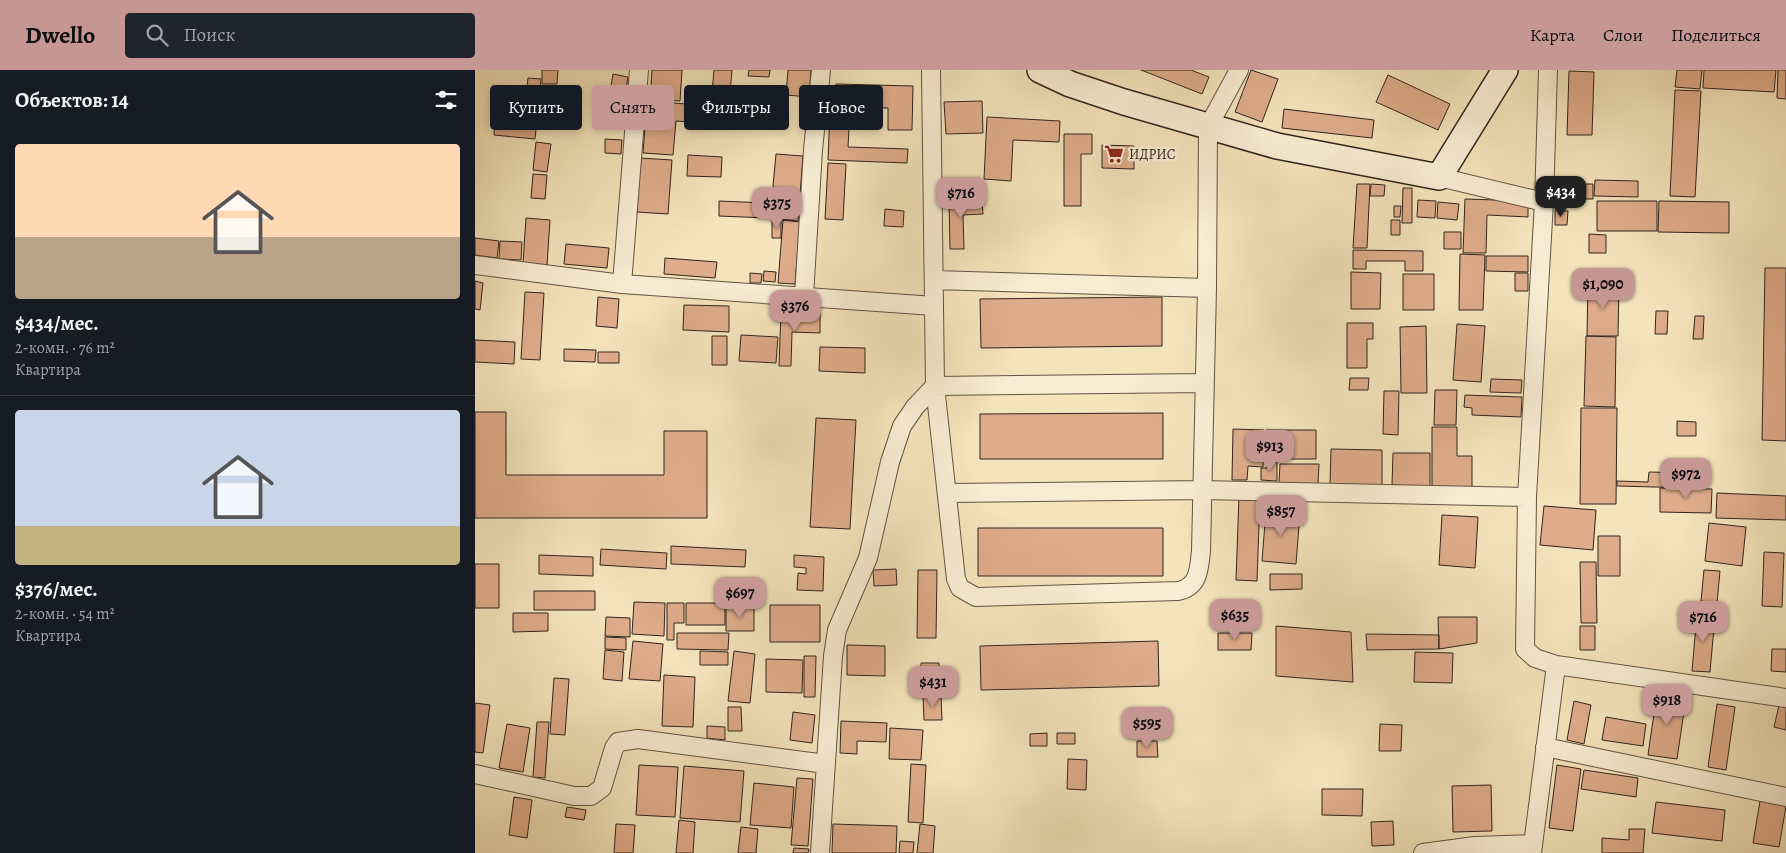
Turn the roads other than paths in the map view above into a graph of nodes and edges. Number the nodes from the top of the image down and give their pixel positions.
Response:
1 (639, 70) edge
2 (821, 70) edge
3 (931, 70) edge
4 (1040, 70) edge
5 (1239, 70) edge
6 (1505, 70) edge
7 (1548, 70) edge
8 (1208, 126) junction
9 (1439, 177) junction
10 (1544, 202) junction
11 (475, 265) edge
12 (934, 280) junction
13 (622, 284) junction
14 (1207, 288) junction
15 (805, 296) junction
16 (934, 306) junction
17 (1204, 383) junction
18 (935, 386) junction
19 (1201, 490) junction
20 (948, 493) junction
21 (1527, 497) junction
22 (1556, 665) junction
23 (1786, 698) edge
24 (1545, 747) junction
25 (826, 764) junction
26 (475, 774) edge
27 (1786, 797) edge
28 (1532, 848) edge
29 (820, 853) edge
30 (1423, 853) edge

1 - 13 street
2 - 15 street
3 - 12 street
4 - 8 street
5 - 8 street
6 - 9 street
7 - 10 street
8 - 9 street
8 - 14 street
9 - 10 street
10 - 21 street
11 - 13 street
12 - 14 street
12 - 16 street
13 - 15 street
14 - 17 street
15 - 16 street
16 - 18 street
17 - 18 street
17 - 19 street
18 - 20 street
18 - 25 street
19 - 20 street
19 - 20 street
19 - 21 street
21 - 22 street
22 - 23 street
22 - 24 street
24 - 27 street
24 - 28 street
25 - 26 street
25 - 29 street
28 - 30 street

